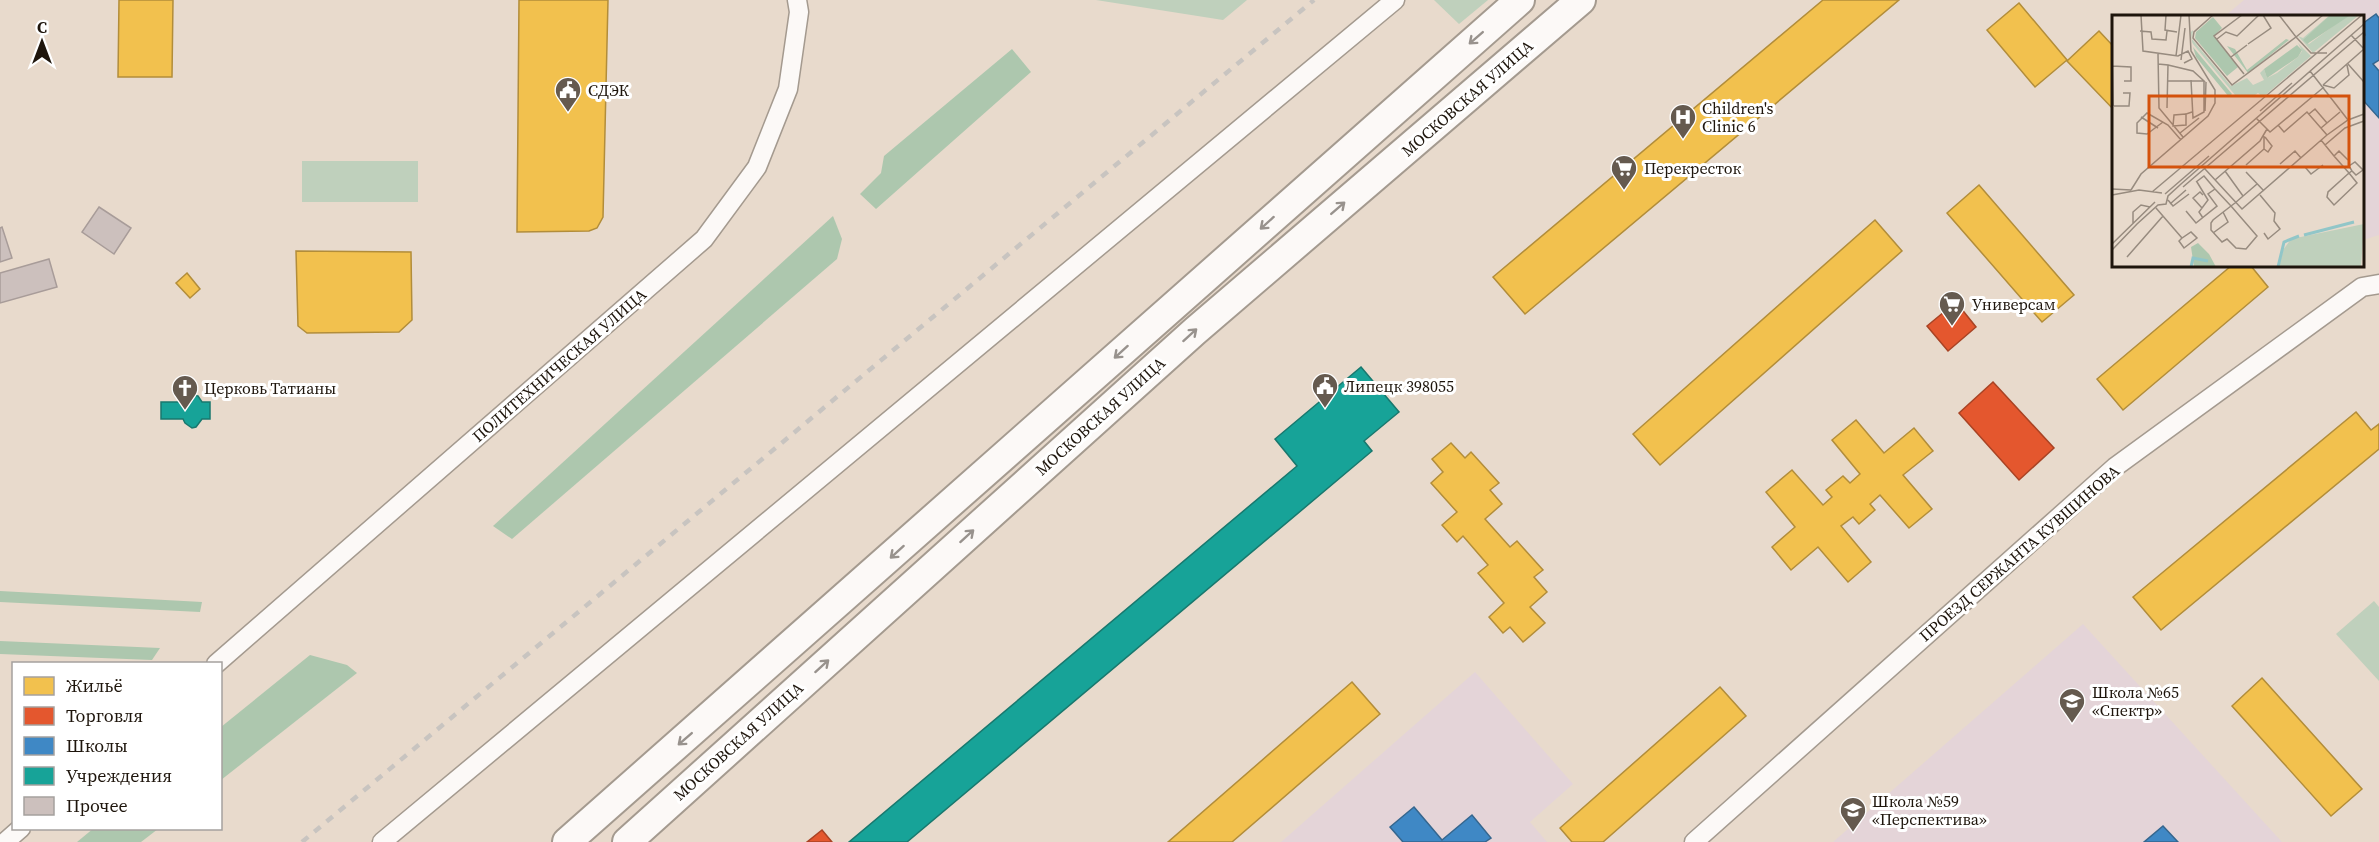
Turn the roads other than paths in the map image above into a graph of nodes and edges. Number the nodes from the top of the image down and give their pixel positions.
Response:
1 (797, 0) edge
2 (1395, 0) edge
3 (1520, 0) edge
4 (1581, 0) edge
5 (2371, 285) edge
6 (217, 662) edge
7 (19, 830) edge
8 (5, 842) edge
9 (382, 842) edge
10 (567, 842) edge
11 (627, 842) edge
12 (1694, 842) edge

1 - 6 street, ПОЛИТЕХНИЧЕСКАЯ УЛИЦА
2 - 9 street
3 -> 10 main road, МОСКОВСКАЯ УЛИЦА
11 -> 4 main road, МОСКОВСКАЯ УЛИЦА
5 - 12 street, ПРОЕЗД СЕРЖАНТА КУВШИНОВА
7 - 8 street

